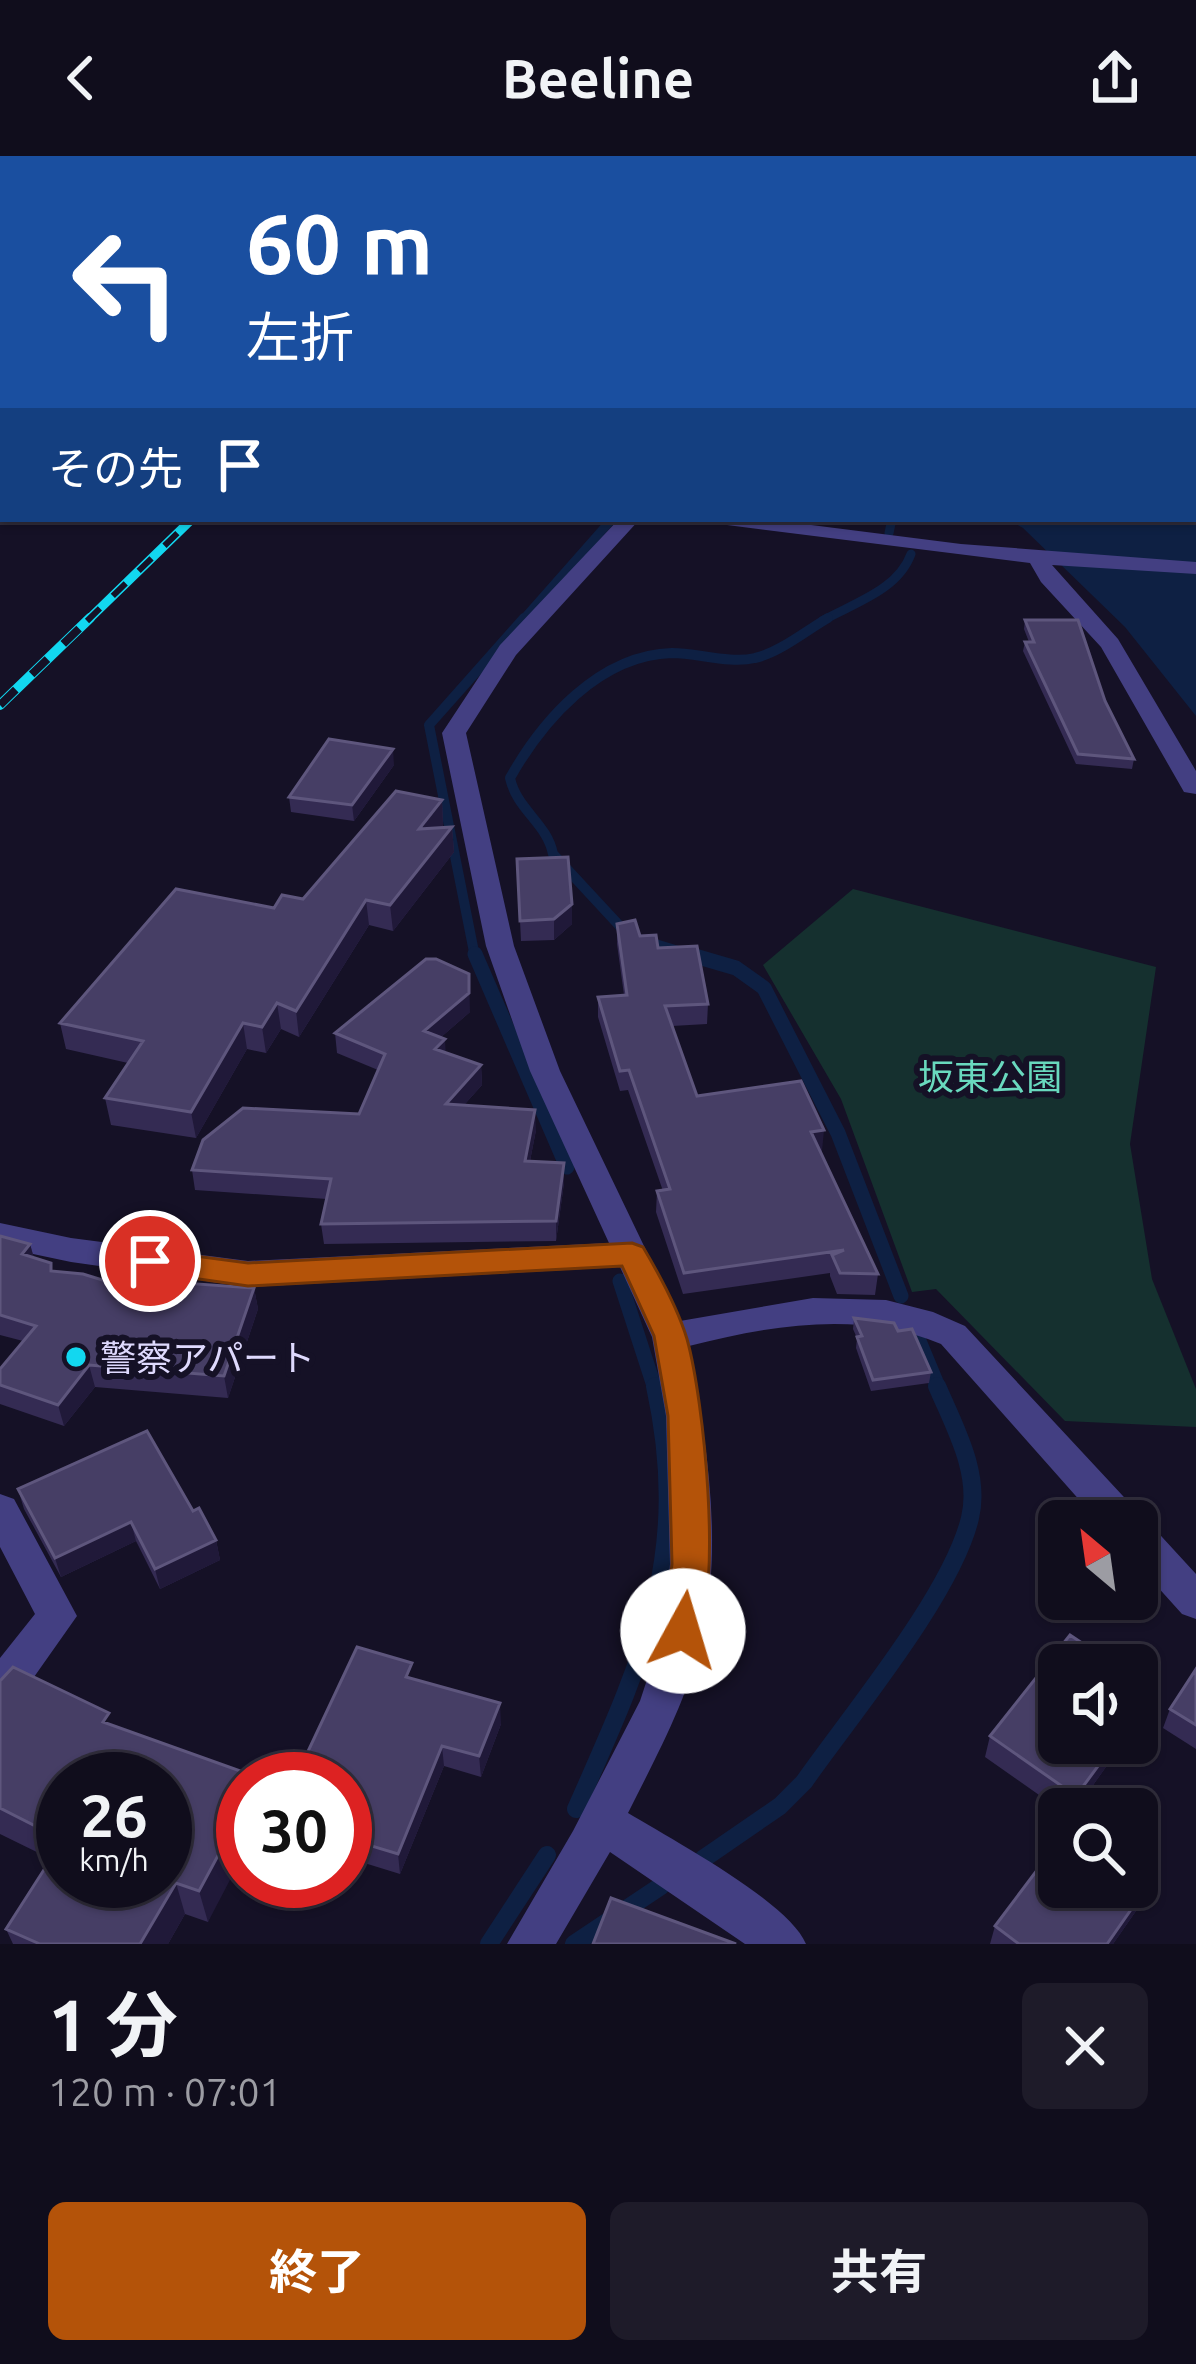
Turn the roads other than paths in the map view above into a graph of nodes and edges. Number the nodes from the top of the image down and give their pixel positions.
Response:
1 (627, 522) edge
2 (745, 522) edge
3 (1045, 560) junction
4 (1196, 568) edge
5 (1193, 787) edge
6 (0, 1234) edge
7 (632, 1255) junction
8 (670, 1336) junction
9 (1103, 1500) edge
10 (0, 1510) edge
11 (1158, 1560) edge
12 (1196, 1602) edge
13 (0, 1691) edge
14 (602, 1822) junction
15 (530, 1944) edge
16 (783, 1944) edge

1 - 7 street
2 - 3 street
3 - 4 street
3 - 5 street
6 - 7 street
7 - 8 street
8 - 9 street
8 - 14 street
10 - 13 street
11 - 12 street
14 - 15 street
14 - 16 street

